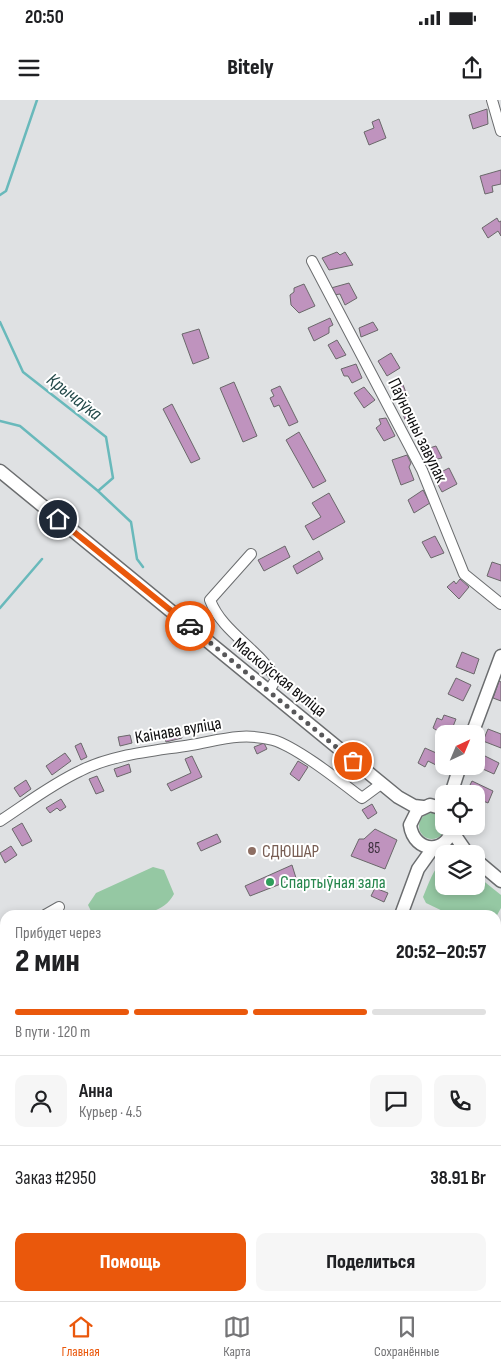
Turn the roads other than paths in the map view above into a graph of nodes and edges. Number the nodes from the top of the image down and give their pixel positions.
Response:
1 (492, 100) edge
2 (501, 130) edge
3 (312, 261) dead end
4 (0, 471) edge
5 (251, 554) dead end
6 (501, 604) edge
7 (501, 656) edge
8 (268, 691) junction
9 (475, 725) edge
10 (381, 784) junction
11 (398, 797) junction
12 (435, 801) edge
13 (426, 806) junction
14 (435, 808) edge
15 (0, 821) edge
16 (410, 825) junction
17 (449, 835) edge
18 (415, 839) junction
19 (440, 845) edge
20 (435, 847) edge
21 (435, 849) edge
22 (485, 867) edge
23 (418, 869) junction
24 (501, 880) edge
25 (59, 908) dead end
26 (55, 910) edge
27 (403, 910) edge

1 - 2 street
3 - 6 street, Паўночны завулак
4 - 8 main road, Маскоўская вуліца
5 - 8 street
7 - 9 main road
8 - 10 main road, Маскоўская вуліца
10 - 11 main road, Маскоўская вуліца
10 - 15 street, Каінава вуліца
11 - 13 main road, Маскоўская вуліца
11 - 16 main road, Маскоўская вуліца
12 - 13 main road
13 - 14 main road, Маскоўская вуліца
13 - 16 main road
16 - 18 main road, Маскоўская вуліца
17 - 19 main road
18 - 20 main road
18 - 23 main road, Маскоўская вуліца
21 - 23 main road
22 - 24 main road
23 - 27 main road
25 - 26 street

